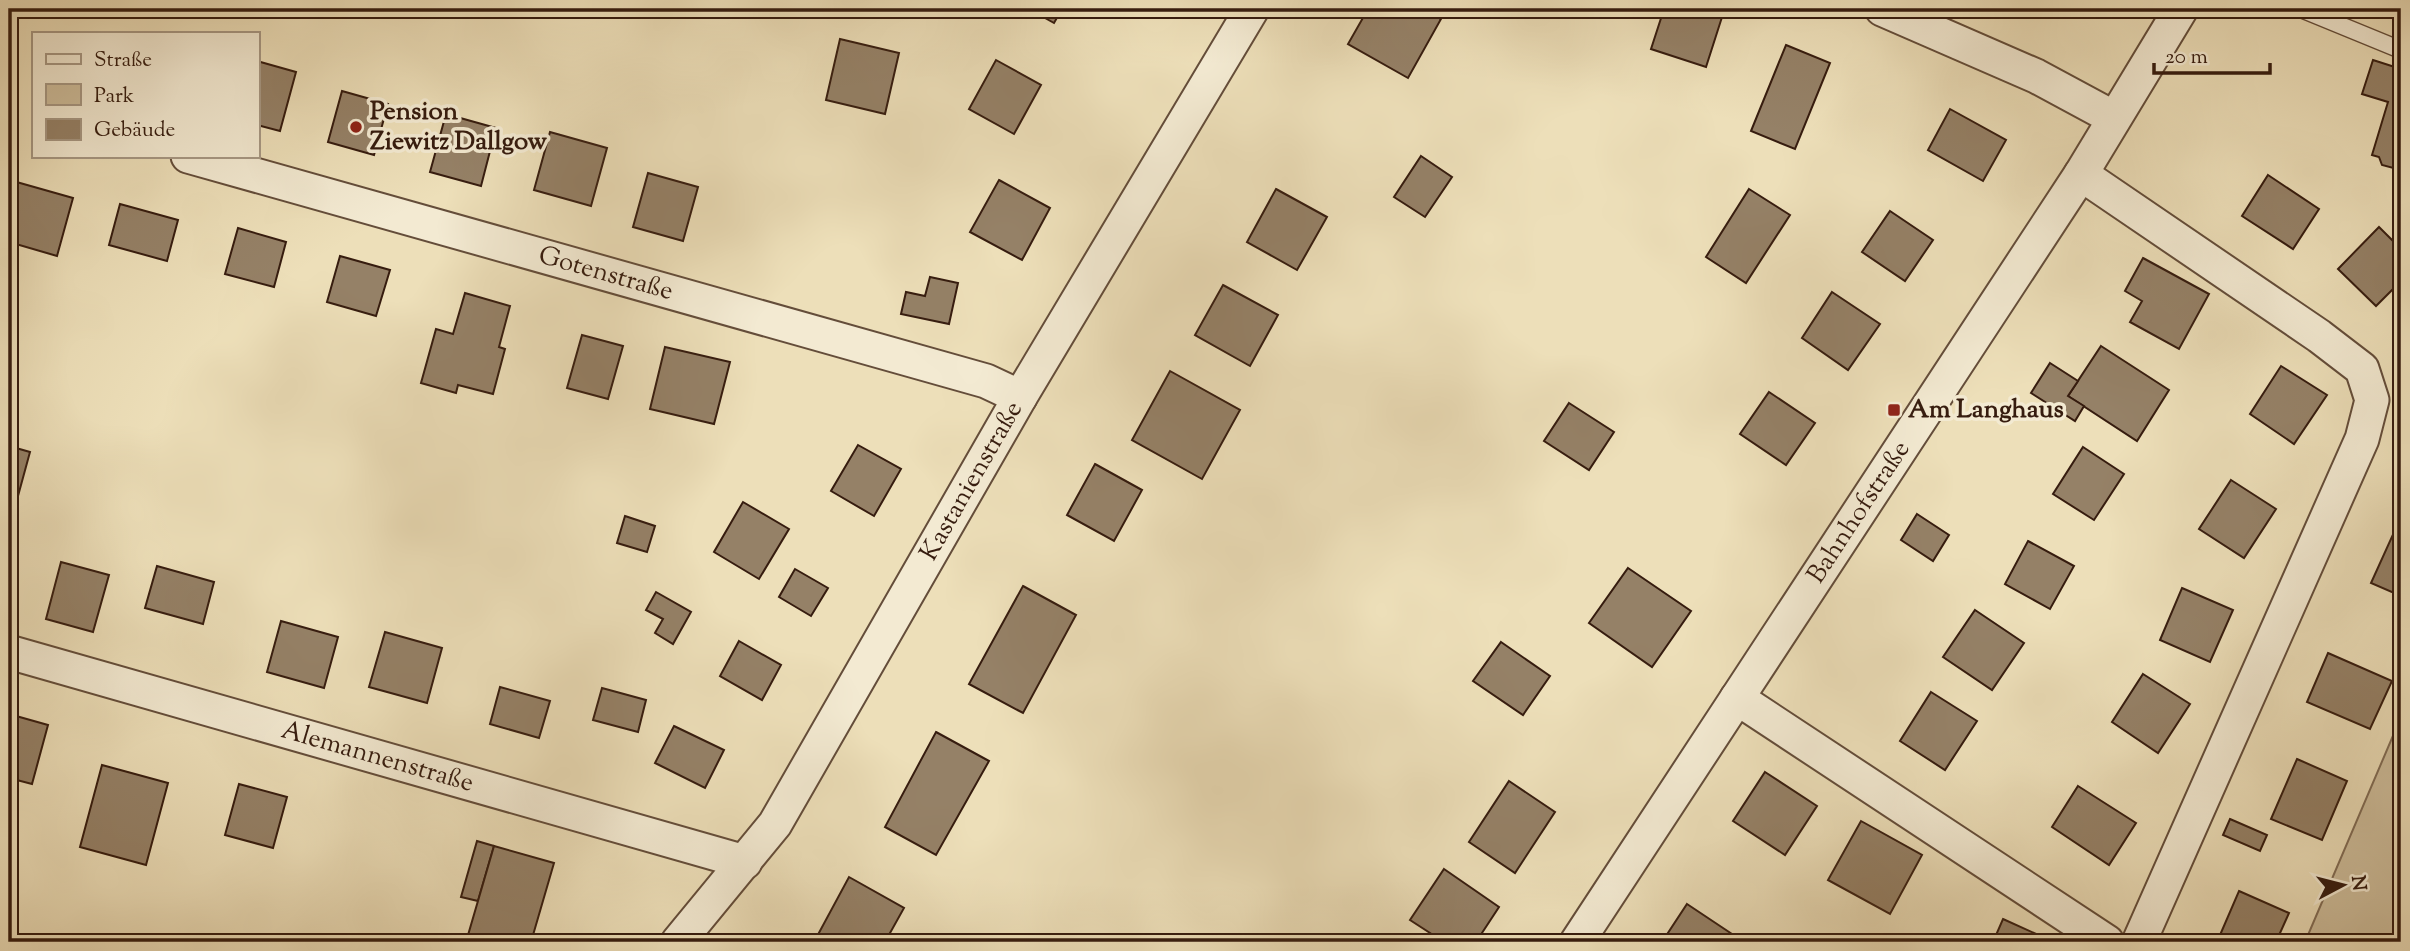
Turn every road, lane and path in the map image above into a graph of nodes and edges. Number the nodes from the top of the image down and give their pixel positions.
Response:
1 (1252, 9) edge
2 (1882, 9) edge
3 (2181, 9) edge
4 (2301, 9) edge
5 (2401, 50) edge
6 (2114, 118) junction
7 (195, 158) edge
8 (2081, 174) junction
9 (1020, 397) junction
10 (9, 652) edge
11 (1737, 698) junction
12 (745, 862) junction
13 (678, 942) edge
14 (1577, 942) edge
15 (2106, 942) edge
16 (2139, 942) edge

1 - 9 street, Kastanienstraße
2 - 6 street
3 - 6 street, Bahnhofstraße
4 - 5 lane
6 - 8 street, Bahnhofstraße
7 - 9 street, Gotenstraße
8 - 11 street, Bahnhofstraße
8 - 16 street
9 - 12 street, Kastanienstraße
10 - 12 street, Alemannenstraße
11 - 14 street, Bahnhofstraße
11 - 15 street
12 - 13 street, Kastanienstraße

